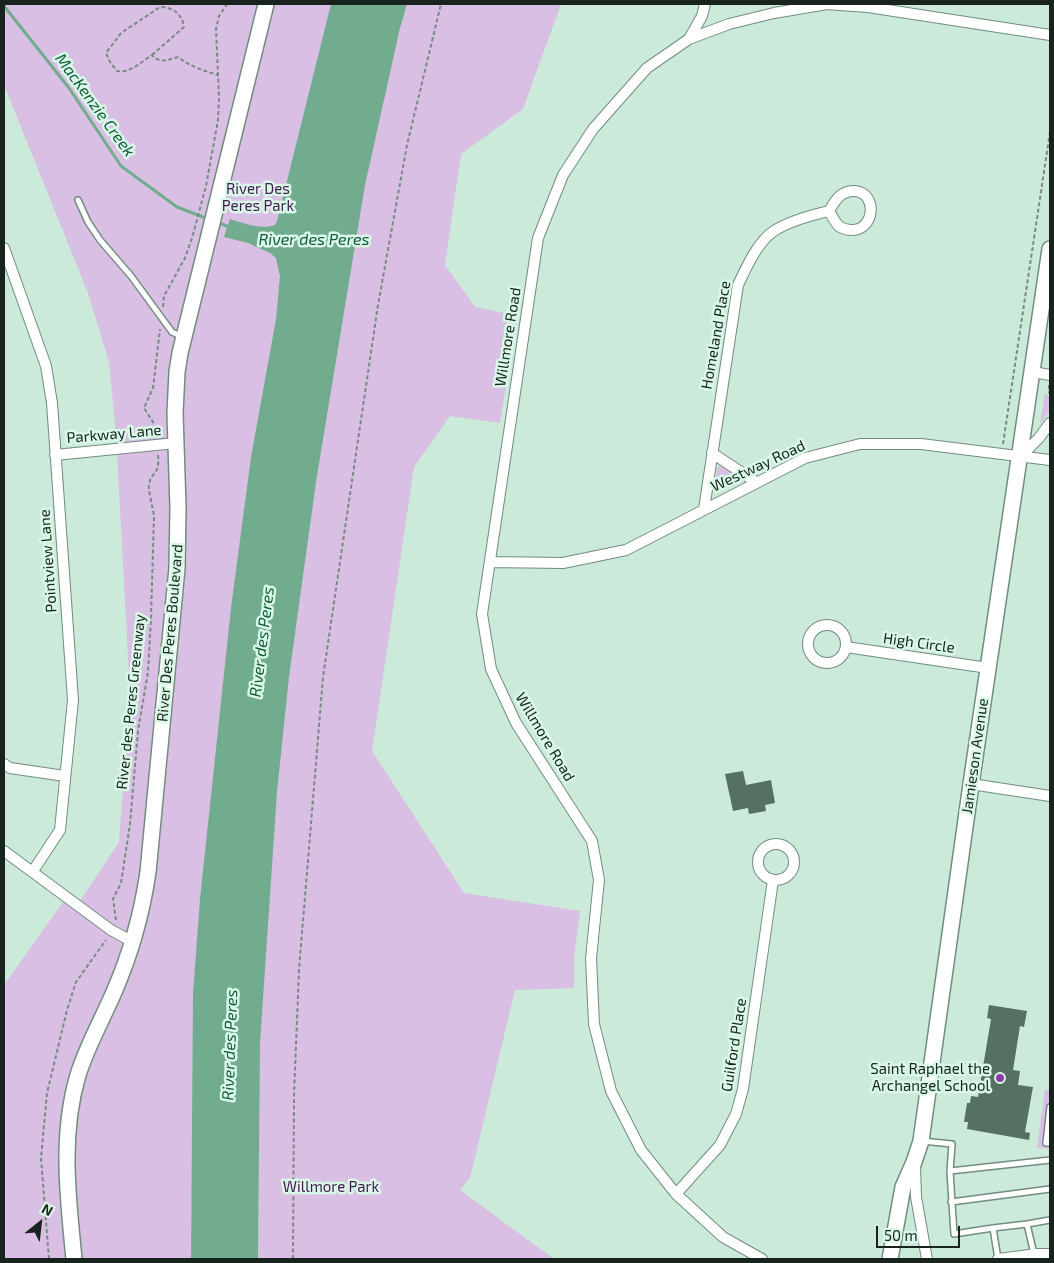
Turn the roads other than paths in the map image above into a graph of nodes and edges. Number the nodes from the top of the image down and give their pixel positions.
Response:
1 (266, 4) edge
2 (705, 4) edge
3 (826, 4) edge
4 (1050, 35) edge
5 (689, 39) junction
6 (78, 200) dead end
7 (829, 211) dead end
8 (4, 248) edge
9 (1050, 250) edge
10 (182, 338) junction
11 (1033, 372) junction
12 (1050, 379) edge
13 (1050, 423) edge
14 (176, 443) junction
15 (712, 453) junction
16 (55, 455) junction
17 (1020, 457) junction
18 (1050, 460) edge
19 (756, 482) junction
20 (704, 509) junction
21 (490, 562) junction
22 (846, 647) dead end
23 (988, 668) junction
24 (4, 764) edge
25 (65, 776) junction
26 (971, 784) junction
27 (1050, 796) edge
28 (4, 851) edge
29 (33, 871) junction
30 (773, 880) dead end
31 (133, 942) junction
32 (1050, 1107) edge
33 (921, 1141) junction
34 (1050, 1143) edge
35 (1050, 1160) edge
36 (914, 1162) junction
37 (950, 1171) junction
38 (1050, 1188) edge
39 (676, 1194) junction
40 (951, 1202) junction
41 (1050, 1220) edge
42 (1027, 1224) junction
43 (993, 1228) junction
44 (1034, 1254) junction
45 (1050, 1254) edge
46 (74, 1259) edge
47 (762, 1259) edge
48 (890, 1259) edge
49 (927, 1259) edge
50 (998, 1259) edge

1 - 10 main road, River Des Peres Boulevard
2 - 5 street, Willmore Road
3 - 4 street, Willmore Road
3 - 5 street, Willmore Road
5 - 21 street, Willmore Road
6 - 10 lane
7 - 15 street, Homeland Place
8 - 16 street, Pointview Lane
9 - 11 main road, Jamieson Avenue
10 - 14 main road, River Des Peres Boulevard
11 - 12 street
11 - 17 main road, Jamieson Avenue
13 - 17 street
14 - 16 street, Parkway Lane
14 - 31 main road, River Des Peres Boulevard
15 - 19 street
15 - 20 street, Homeland Place
16 - 25 street, Pointview Lane
17 - 18 street, Westway Road
17 - 19 street, Westway Road
17 - 23 main road, Jamieson Avenue
19 - 20 street, Westway Road
20 - 21 street, Westway Road
21 - 39 street, Willmore Road
22 - 23 street, High Circle
23 - 26 main road, Jamieson Avenue
24 - 25 street
25 - 29 street, Pointview Lane
26 - 27 street
26 - 33 main road, Jamieson Avenue
28 - 29 street
29 - 31 street
30 - 39 street, Guilford Place
31 - 46 main road, River Des Peres Boulevard
32 - 34 lane
33 - 36 main road, Jamieson Avenue
33 - 37 lane
35 - 37 lane
36 - 48 main road, Jamieson Avenue
36 - 49 street
37 - 40 lane
38 - 40 lane
39 - 47 street, Willmore Road
40 - 43 lane
41 - 42 lane
42 - 43 lane
42 - 44 lane
43 - 50 lane
44 - 45 street
44 - 50 street

